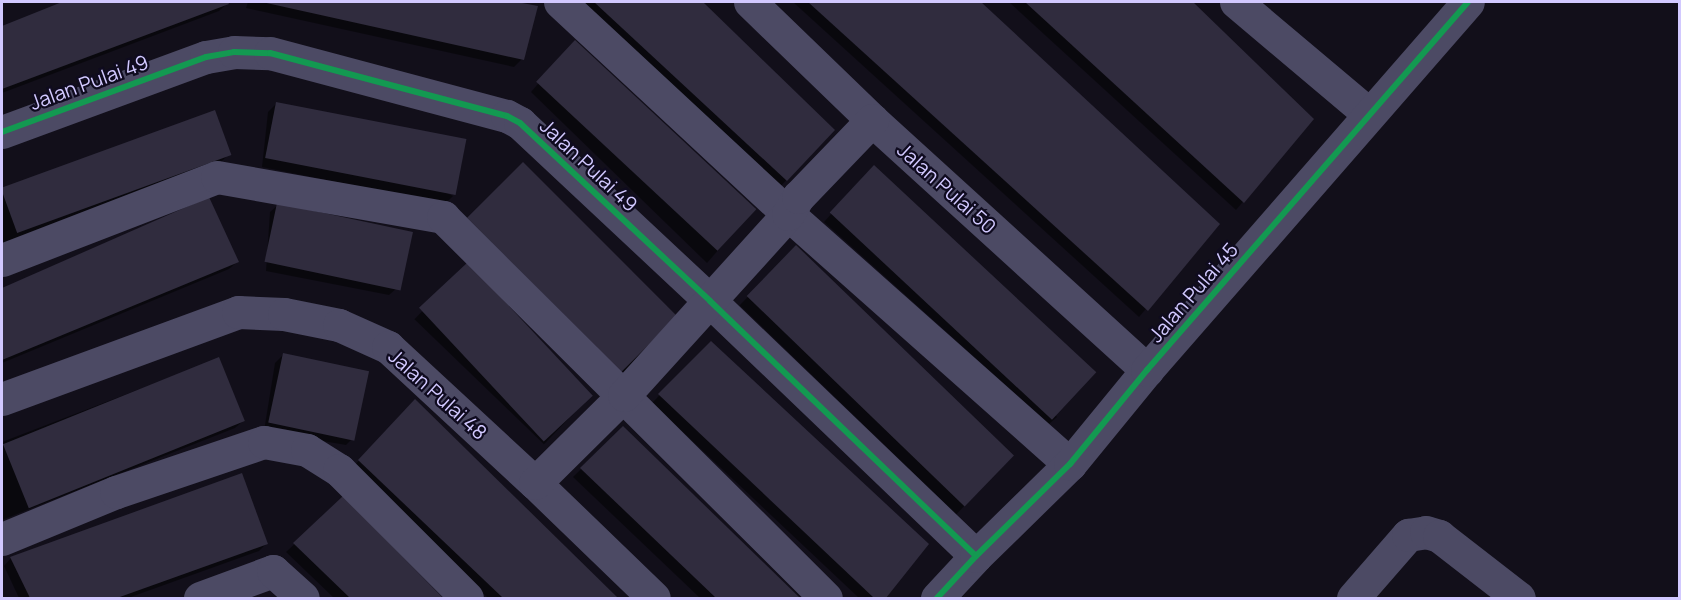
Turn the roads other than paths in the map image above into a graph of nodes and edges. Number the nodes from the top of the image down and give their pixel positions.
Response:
1 (560, 2) edge
2 (750, 2) edge
3 (1236, 2) edge
4 (1468, 2) edge
5 (1369, 114) junction
6 (872, 120) junction
7 (2, 132) edge
8 (788, 214) junction
9 (2, 260) edge
10 (710, 300) junction
11 (1147, 370) junction
12 (624, 395) junction
13 (2, 399) edge
14 (1070, 464) junction
15 (535, 483) junction
16 (2, 539) edge
17 (976, 556) junction
18 (200, 598) edge
19 (303, 598) edge
20 (467, 598) edge
21 (654, 598) edge
22 (826, 598) edge
23 (938, 598) edge
24 (1353, 598) edge
25 (1519, 598) edge

1 - 8 street
2 - 6 street, Jalan Pulai 50
3 - 5 street
4 - 5 street, Jalan Pulai 45
5 - 11 street, Jalan Pulai 45
6 - 8 street
6 - 11 street, Jalan Pulai 50
7 - 10 street, Jalan Pulai 49
8 - 10 street
8 - 14 street
9 - 12 street
10 - 12 street
10 - 17 street, Jalan Pulai 49
11 - 14 street, Jalan Pulai 45
12 - 15 street
12 - 22 street
13 - 15 street, Jalan Pulai 48
14 - 17 street, Jalan Pulai 45
15 - 21 street, Jalan Pulai 48
16 - 20 street
17 - 23 street, Jalan Pulai 45
18 - 19 street
24 - 25 street

